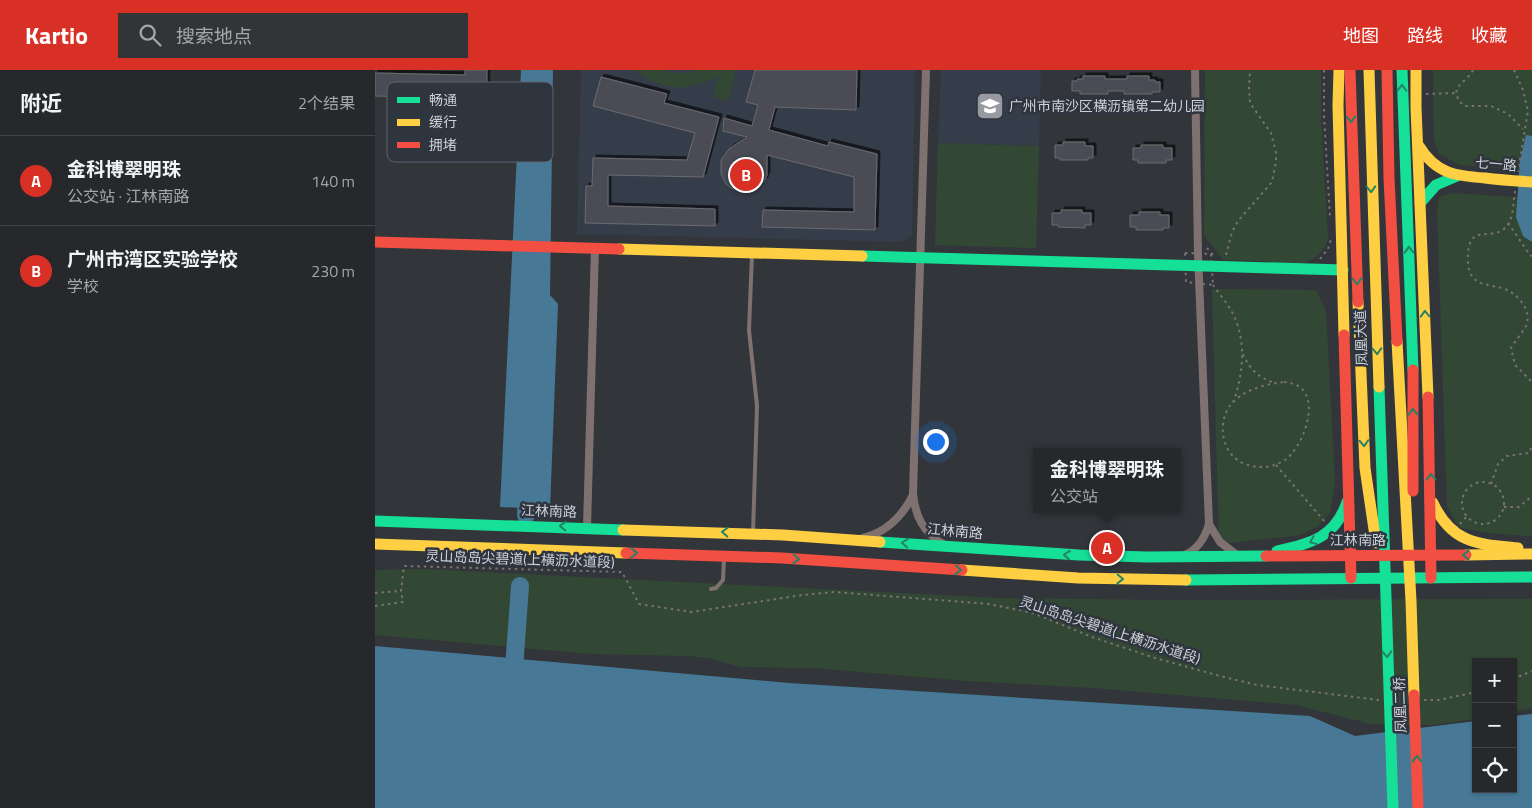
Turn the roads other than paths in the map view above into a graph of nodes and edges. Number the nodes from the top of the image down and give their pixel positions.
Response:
1 (926, 70) edge
2 (1195, 70) edge
3 (1339, 70) edge
4 (1350, 70) edge
5 (1369, 70) edge
6 (1387, 70) edge
7 (1402, 70) edge
8 (1417, 70) edge
9 (1418, 144) junction
10 (1457, 176) junction
11 (1532, 182) edge
12 (1420, 203) junction
13 (375, 242) edge
14 (595, 248) junction
15 (751, 253) junction
16 (921, 258) junction
17 (1199, 266) junction
18 (1343, 270) junction
19 (1349, 490) junction
20 (913, 493) junction
21 (1431, 498) junction
22 (375, 521) edge
23 (1209, 524) junction
24 (587, 527) junction
25 (753, 533) junction
26 (859, 539) junction
27 (375, 544) edge
28 (944, 546) junction
29 (1532, 550) edge
30 (1532, 554) edge
31 (1237, 555) junction
32 (1256, 555) junction
33 (1350, 555) junction
34 (1431, 555) junction
35 (724, 556) junction
36 (1183, 556) junction
37 (1532, 577) edge
38 (1351, 578) junction
39 (1431, 578) junction
40 (711, 589) dead end
41 (1411, 601) junction
42 (1385, 605) junction
43 (1393, 808) edge
44 (1418, 808) edge

1 - 16 street
2 - 17 street
3 - 18 main road, 凤凰大道
4 -> 42 main road
5 -> 42 main road, 凤凰大道
6 - 41 main road
41 -> 7 main road
8 - 9 main road
9 - 10 main road
9 - 12 main road
10 - 11 main road, 七一路
10 - 12 main road
21 -> 12 main road
13 - 14 main road
14 - 15 main road
14 - 24 street
15 - 16 main road
15 - 25 lane
16 - 17 main road
16 - 20 street
17 - 18 main road
17 - 23 street
18 - 19 main road, 凤凰大道
19 -> 32 main road
19 - 33 main road, 凤凰大道
20 - 26 street
20 - 28 street
21 - 29 main road
21 - 34 main road
24 -> 22 main road, 江林南路
23 - 31 street
23 - 36 street
25 -> 24 main road, 江林南路
25 - 26 main road, 江林南路
28 -> 26 main road, 江林南路
27 -> 35 main road
36 -> 28 main road, 江林南路
30 -> 34 main road, 江林南路
31 - 32 main road, 江林南路
31 - 36 main road, 江林南路
32 - 33 main road, 江林南路
33 - 34 main road, 江林南路
33 - 38 main road, 凤凰大道
34 - 39 main road
35 -> 38 main road
35 - 40 lane
37 - 39 main road
38 - 39 main road
44 -> 41 main road, 凤凰二桥
42 -> 43 main road, 凤凰二桥

